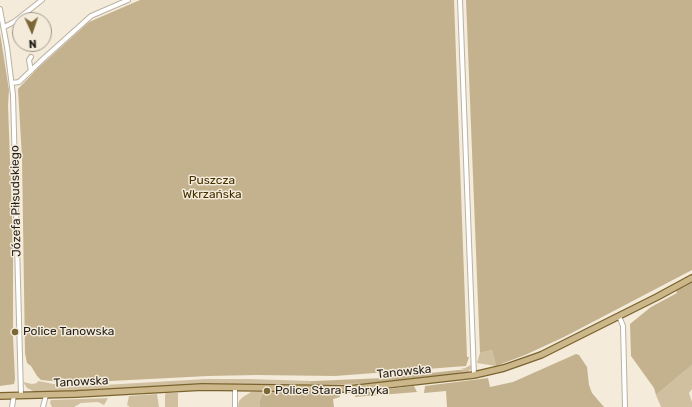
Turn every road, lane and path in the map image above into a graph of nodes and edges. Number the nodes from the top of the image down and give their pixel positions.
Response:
1 (42, 0) edge
2 (128, 0) edge
3 (460, 0) edge
4 (0, 9) edge
5 (4, 27) junction
6 (31, 57) dead end
7 (31, 71) junction
8 (12, 83) junction
9 (692, 278) edge
10 (619, 316) junction
11 (474, 375) junction
12 (235, 387) junction
13 (14, 395) junction
14 (21, 395) junction
15 (46, 395) junction
16 (0, 396) edge
17 (12, 407) edge
18 (43, 407) edge
19 (235, 407) edge
20 (626, 407) edge

1 - 5 street
2 - 7 street
3 - 11 street
4 - 5 street, Józefa Piłsudskiego
5 - 8 street, Józefa Piłsudskiego
6 - 7 street
7 - 8 street
8 - 14 street, Józefa Piłsudskiego
9 - 10 main road, Tanowska
10 - 11 main road, Tanowska
10 - 20 street
11 - 12 main road, Tanowska
12 - 15 main road, Tanowska
12 - 19 street
13 - 14 main road, Tanowska
13 - 16 main road, Tanowska
13 - 17 street
14 - 15 main road, Tanowska
15 - 18 street

